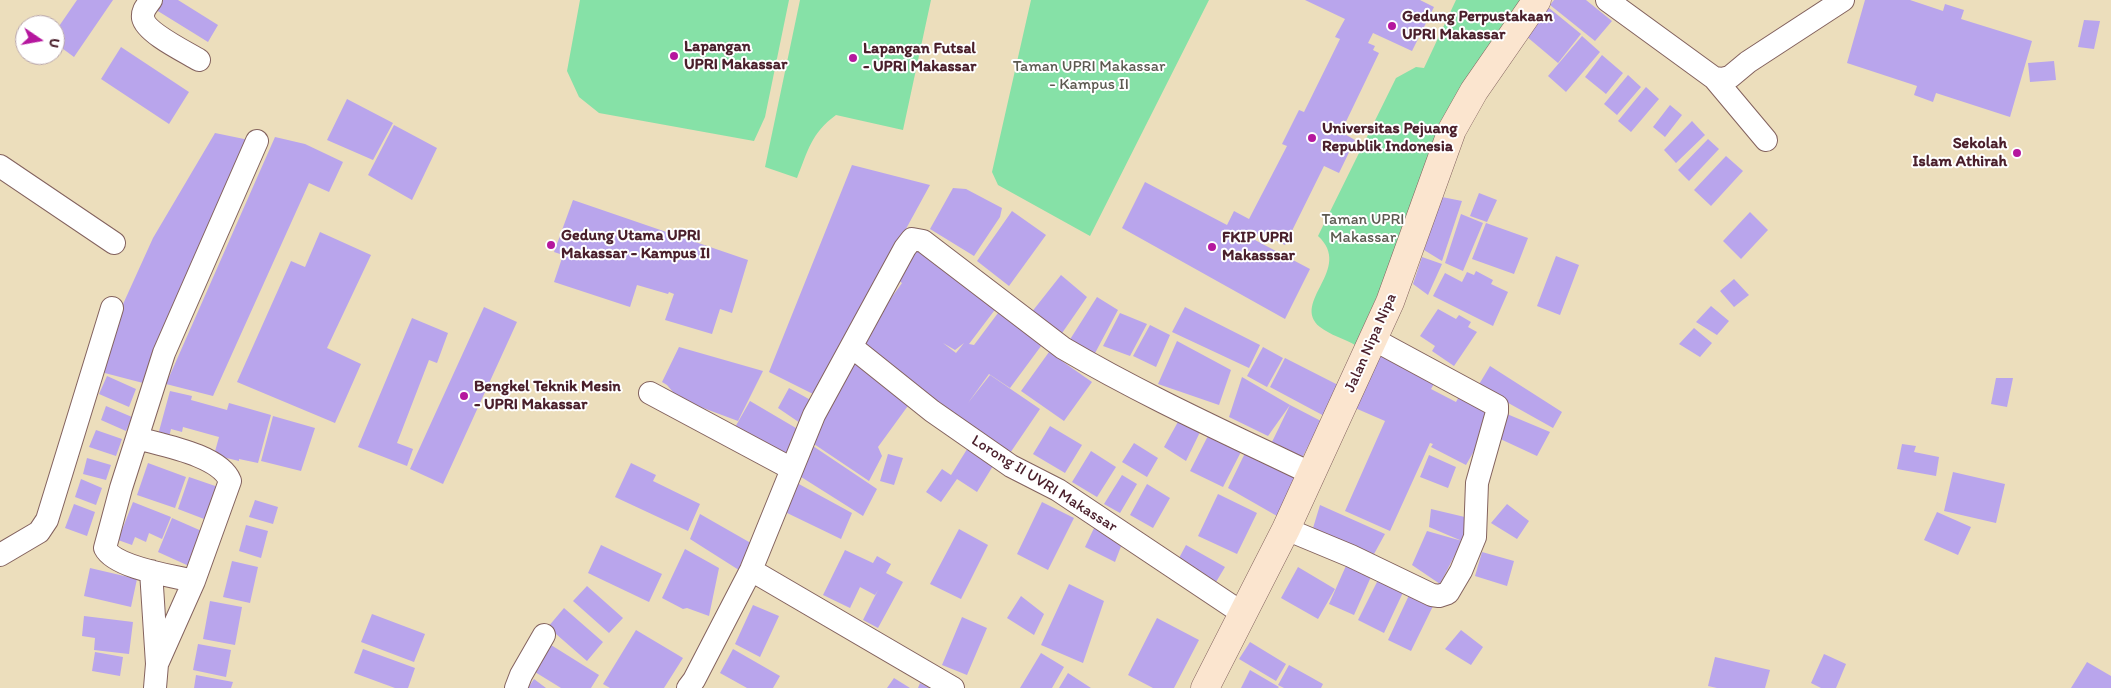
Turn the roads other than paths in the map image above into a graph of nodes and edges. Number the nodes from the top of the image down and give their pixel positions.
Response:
1 (151, 0) edge
2 (1537, 0) edge
3 (1607, 0) edge
4 (1843, 0) edge
5 (199, 60) dead end
6 (1714, 78) junction
7 (1766, 140) dead end
8 (257, 141) dead end
9 (0, 166) edge
10 (114, 243) dead end
11 (112, 308) dead end
12 (1373, 339) junction
13 (852, 347) junction
14 (650, 393) dead end
15 (137, 438) junction
16 (792, 470) junction
17 (1310, 473) junction
18 (1286, 529) junction
19 (0, 555) edge
20 (151, 570) junction
21 (751, 570) junction
22 (194, 581) junction
23 (1242, 613) junction
24 (544, 635) dead end
25 (157, 664) junction
26 (155, 688) edge
27 (516, 688) edge
28 (688, 688) edge
29 (953, 688) edge
30 (1204, 688) edge

1 - 5 street
2 - 12 street, Jalan Nipa Nipa
3 - 6 street
4 - 6 street
6 - 7 street
8 - 15 street
9 - 10 street
11 - 19 street
12 - 17 street, Jalan Nipa Nipa
12 - 18 street
13 - 16 street
13 - 17 street
13 - 23 street, Lorong II UVRI Makassar
14 - 16 street
15 - 20 street
15 - 22 street
16 - 21 street
17 - 18 street, Jalan Nipa Nipa
18 - 23 street, Jalan Nipa Nipa
20 - 22 street
20 - 25 street
21 - 28 street
21 - 29 street
22 - 25 street
23 - 30 street, Jalan Nipa Nipa
24 - 27 street
25 - 26 street

